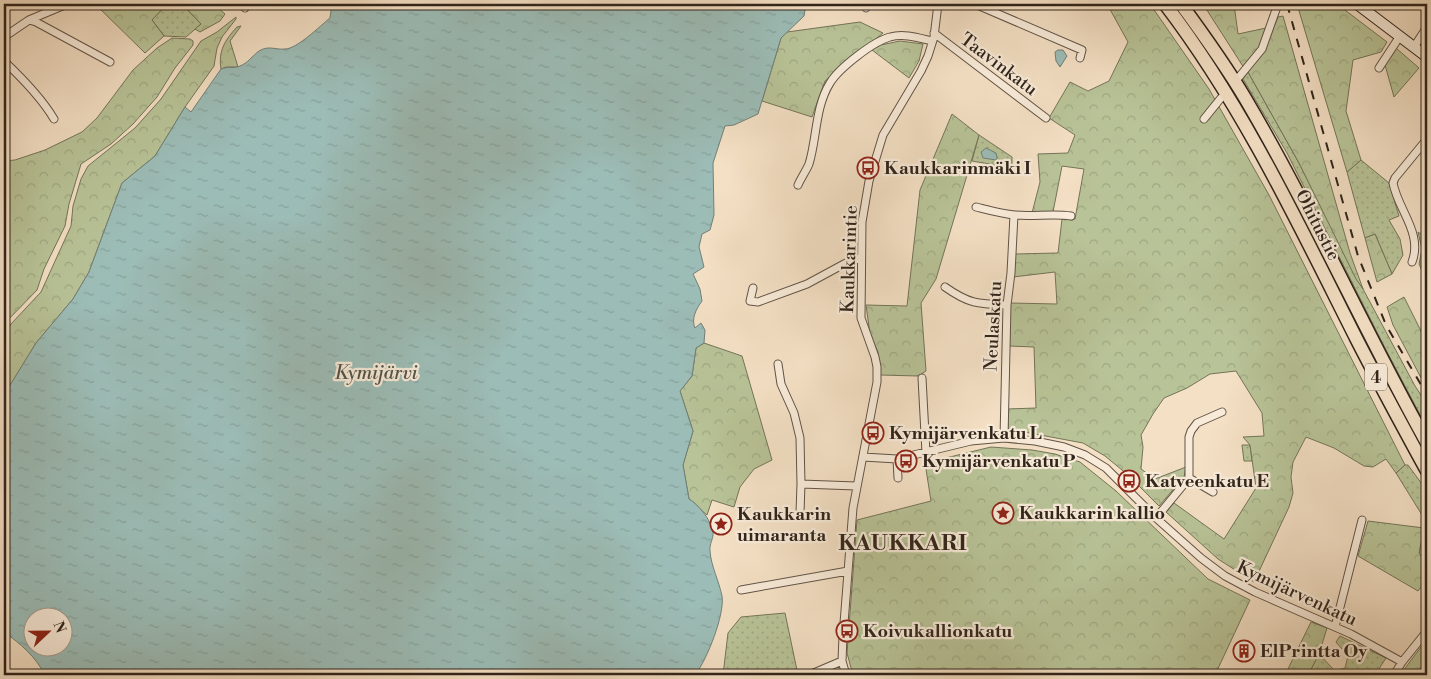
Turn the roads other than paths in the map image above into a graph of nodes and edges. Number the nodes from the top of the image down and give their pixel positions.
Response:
1 (67, 4) edge
2 (938, 4) edge
3 (975, 4) edge
4 (1164, 4) edge
5 (1181, 4) edge
6 (1278, 4) edge
7 (1358, 4) edge
8 (29, 20) junction
9 (1427, 26) edge
10 (934, 33) junction
11 (1400, 36) junction
12 (4, 37) edge
13 (932, 41) junction
14 (1414, 46) junction
15 (1427, 57) edge
16 (1080, 58) dead end
17 (4, 60) edge
18 (110, 62) dead end
19 (1379, 68) dead end
20 (1239, 76) dead end
21 (1221, 98) dead end
22 (1046, 118) dead end
23 (1204, 119) dead end
24 (54, 120) dead end
25 (1427, 139) edge
26 (798, 185) dead end
27 (976, 207) dead end
28 (1014, 215) junction
29 (1071, 216) dead end
30 (861, 257) junction
31 (1412, 262) dead end
32 (945, 287) dead end
33 (753, 288) dead end
34 (1007, 305) junction
35 (778, 364) dead end
36 (922, 378) dead end
37 (1222, 412) dead end
38 (1004, 438) junction
39 (1427, 443) edge
40 (926, 453) junction
41 (863, 457) junction
42 (896, 459) junction
43 (1427, 471) edge
44 (898, 478) dead end
45 (1189, 478) junction
46 (802, 484) junction
47 (856, 486) junction
48 (1213, 492) dead end
49 (810, 515) dead end
50 (1156, 518) junction
51 (1362, 520) dead end
52 (848, 571) junction
53 (741, 590) dead end
54 (1335, 627) junction
55 (1427, 631) edge
56 (842, 661) junction
57 (1402, 662) junction
58 (809, 675) edge
59 (846, 675) edge
60 (1394, 675) edge

1 - 8 street
2 - 10 street, Kaukkarintie
3 - 16 street
4 - 43 highway, Ohitustie / 4
5 - 39 highway, Ohitustie / 4
6 - 20 street
7 - 11 street
8 - 12 street
8 - 18 street
9 - 14 street
10 - 13 street, Kaukkarintie
10 - 22 street, Taavinkatu
11 - 14 street
11 - 19 street
13 - 26 street
13 - 30 street, Kaukkarintie
14 - 15 street
17 - 24 street
21 - 23 street
25 - 31 street
27 - 28 street
28 - 29 street
28 - 34 street, Neulaskatu
30 - 33 street
30 - 41 street, Kaukkarintie
32 - 34 street
34 - 38 street, Neulaskatu
35 - 46 street
36 - 40 street
37 - 45 street
38 - 40 street, Kymijärvenkatu
38 - 50 street, Kymijärvenkatu
40 - 42 street, Kymijärvenkatu
41 - 42 street, Kymijärvenkatu
41 - 47 street, Kaukkarintie
42 - 44 street
45 - 48 street
45 - 50 street
46 - 47 street
46 - 49 street
47 - 52 street, Kaukkarintie
50 - 54 street, Kymijärvenkatu
51 - 54 street
52 - 53 street
52 - 56 street, Kaukkarintie
54 - 57 street, Kymijärvenkatu
55 - 57 street
56 - 58 street
56 - 59 street, Kaukkarintie
57 - 60 street

